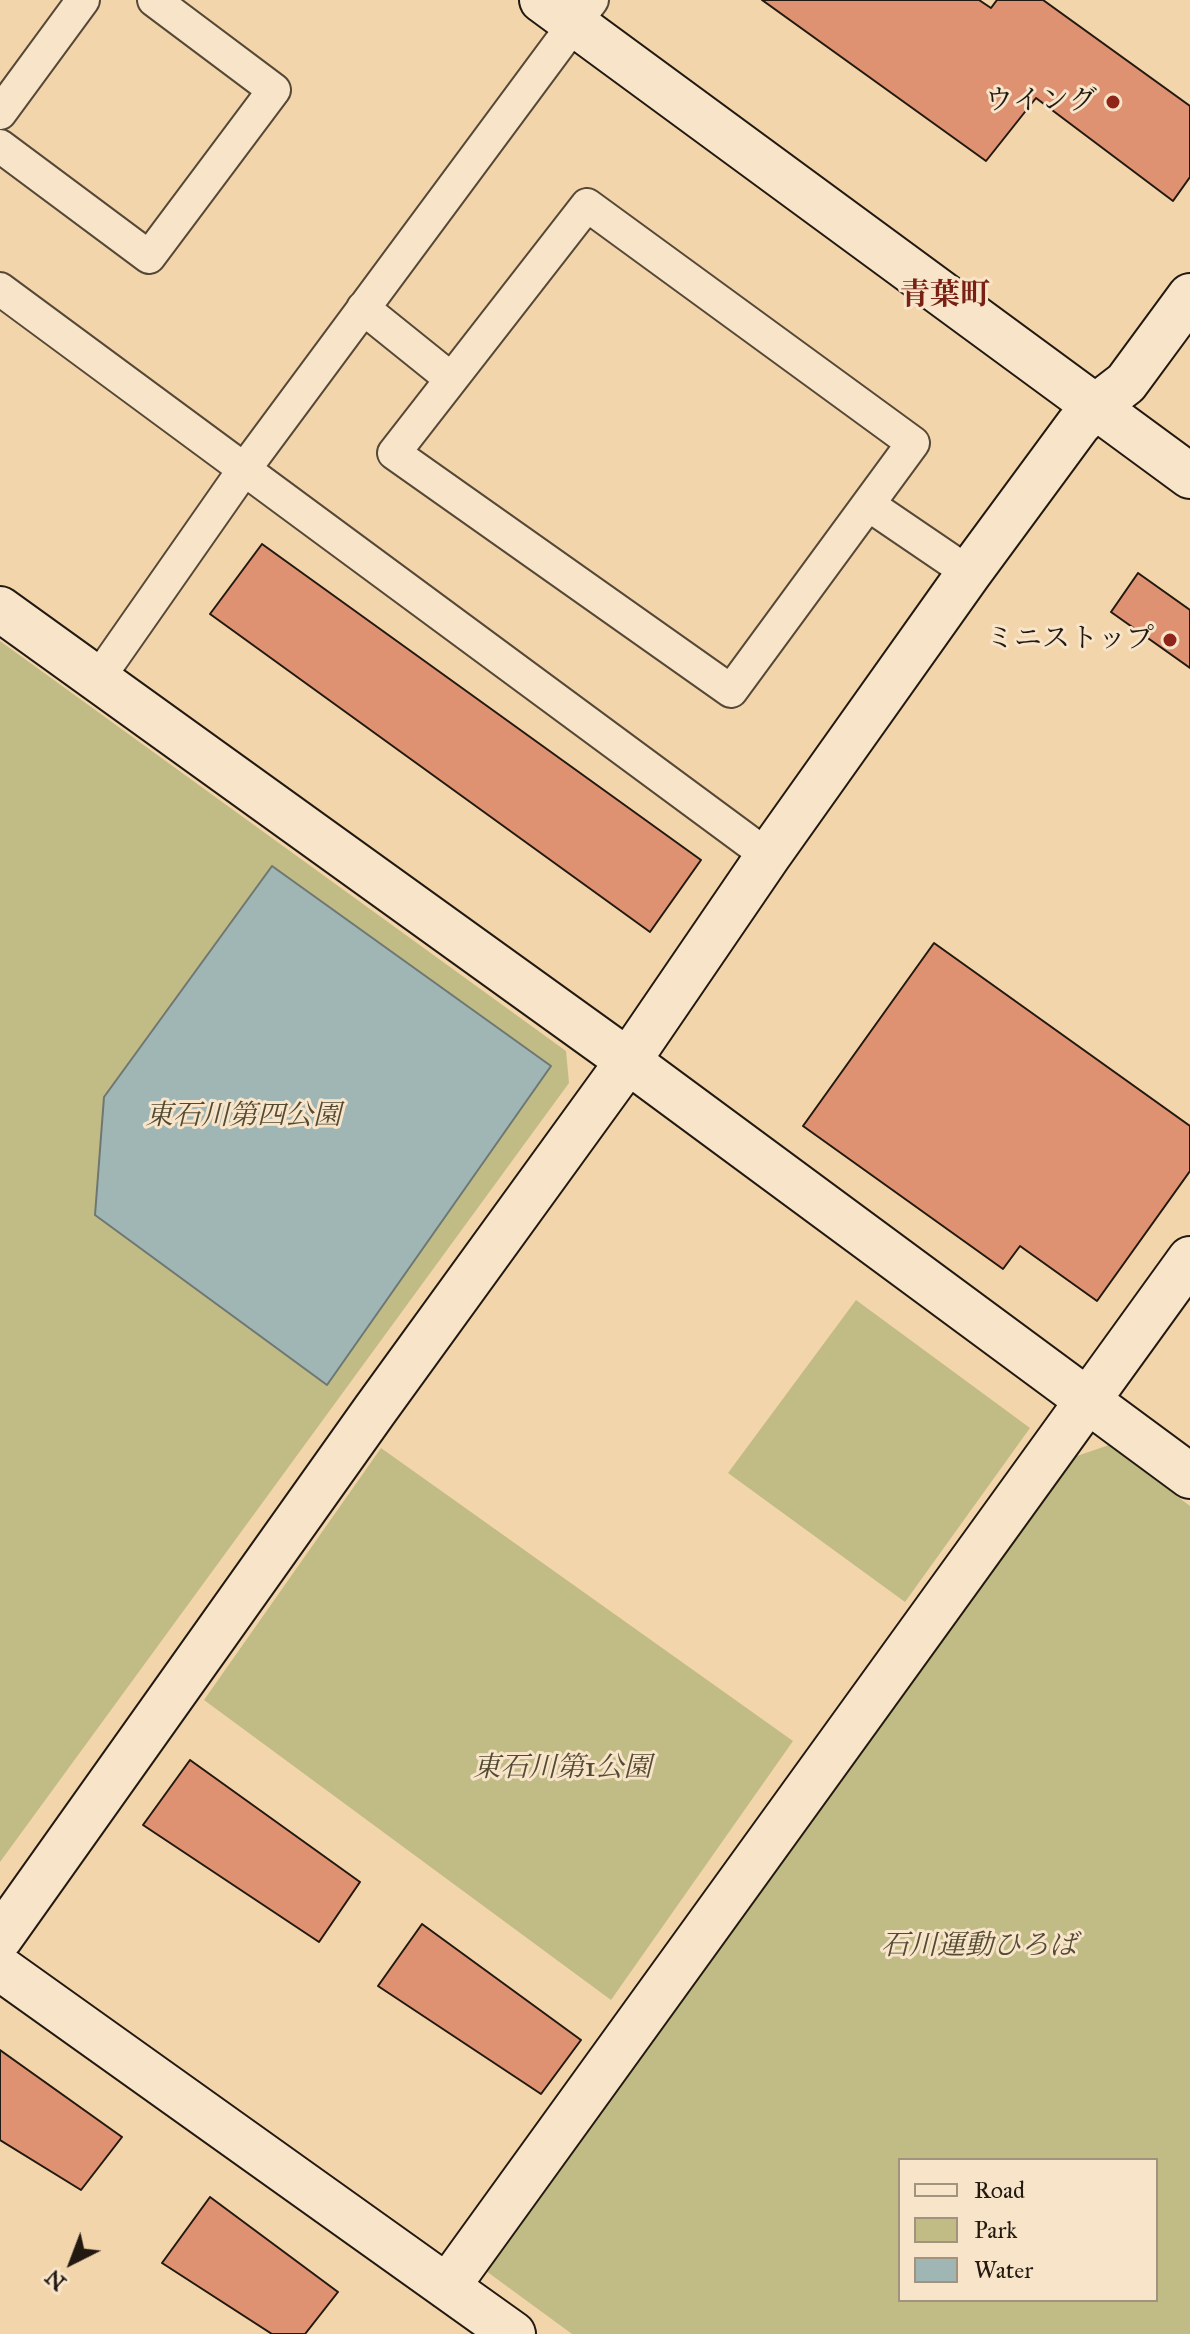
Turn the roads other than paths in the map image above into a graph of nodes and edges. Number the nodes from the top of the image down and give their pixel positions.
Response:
1 (83, 0) edge
2 (154, 0) edge
3 (569, 8) edge
4 (0, 113) edge
5 (0, 146) edge
6 (0, 289) edge
7 (1190, 296) edge
8 (363, 308) junction
9 (450, 378) junction
10 (1095, 407) junction
11 (243, 471) junction
12 (1190, 476) edge
13 (869, 505) junction
14 (969, 573) junction
15 (0, 609) edge
16 (97, 680) junction
17 (768, 856) junction
18 (628, 1061) junction
19 (1190, 1259) edge
20 (1088, 1401) junction
21 (1190, 1476) edge
22 (0, 1938) edge
23 (0, 1968) edge
24 (447, 2287) junction
25 (513, 2334) edge

1 - 4 street
2 - 5 street
3 - 8 street
3 - 10 street
6 - 11 street
7 - 10 street
8 - 9 street
8 - 11 street
9 - 13 street
9 - 13 street
10 - 12 street
10 - 14 street
11 - 16 street
11 - 17 street
13 - 14 street
14 - 17 street
15 - 16 street
16 - 18 street
17 - 18 street
18 - 20 street
18 - 22 street
19 - 20 street
20 - 21 street
20 - 24 street
23 - 24 street
24 - 25 street

